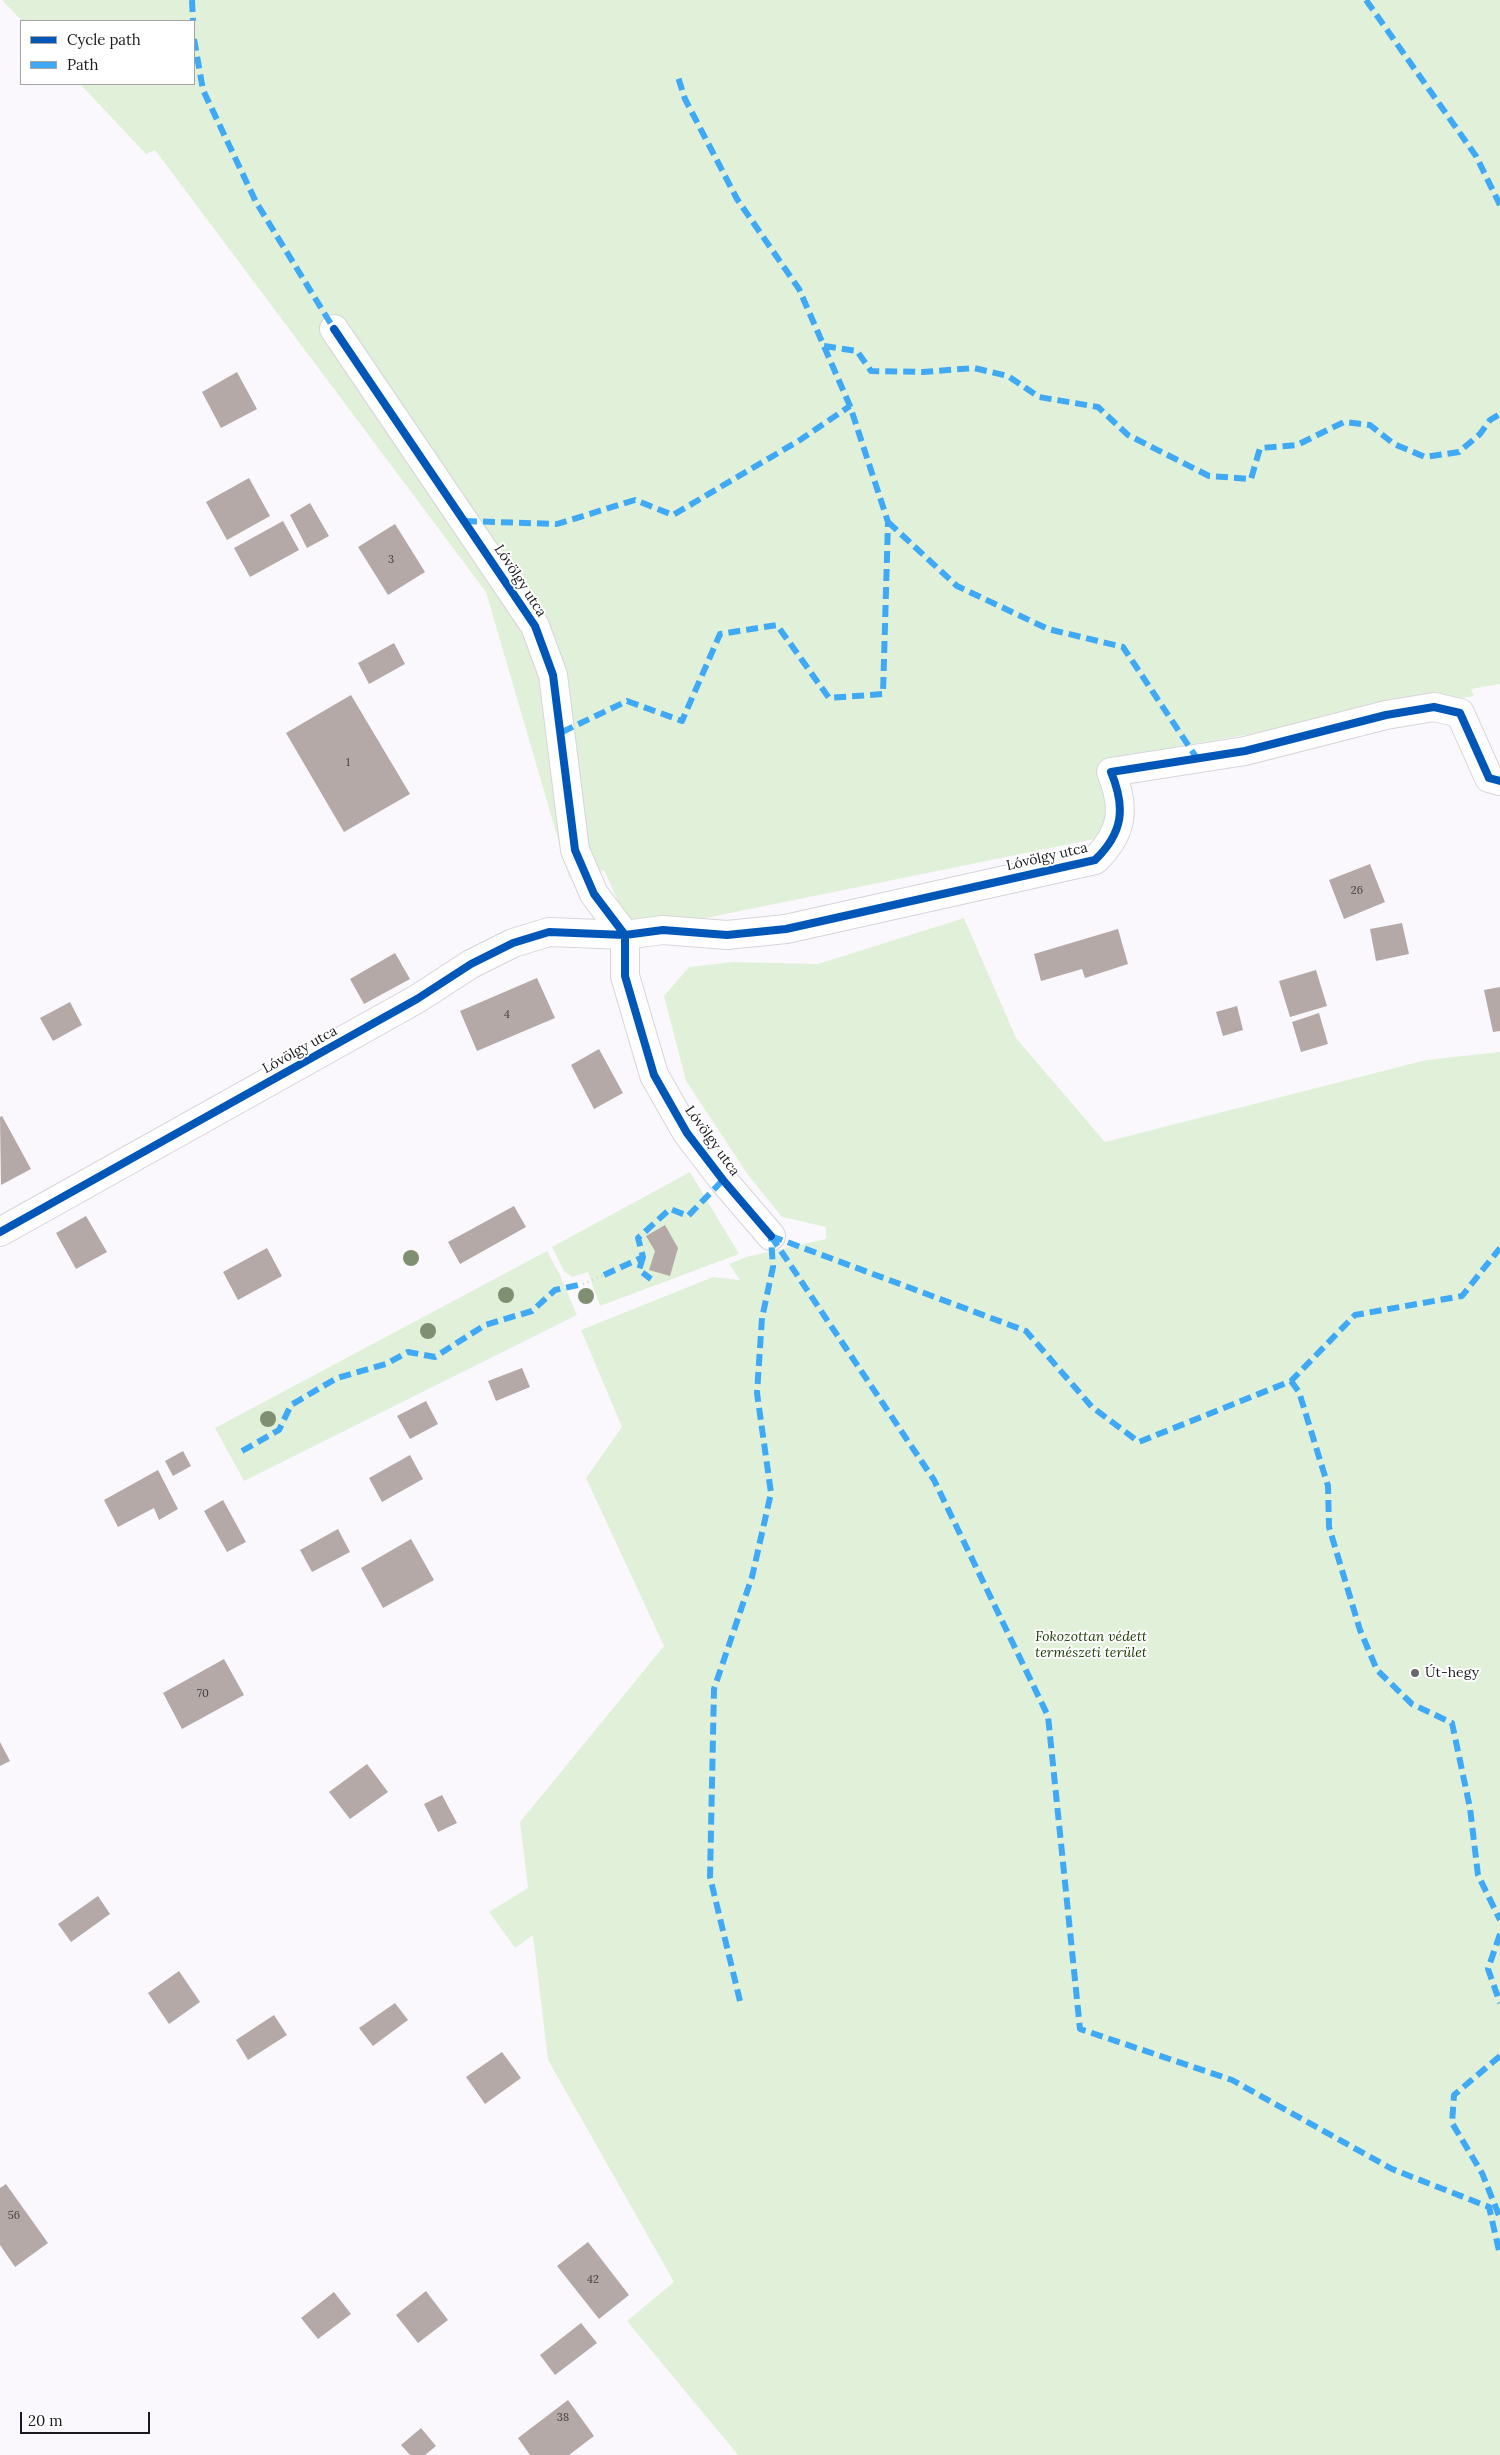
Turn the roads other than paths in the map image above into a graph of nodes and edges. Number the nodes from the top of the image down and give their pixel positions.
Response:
1 (334, 329) dead end
2 (1500, 781) edge
3 (625, 935) junction
4 (0, 1232) edge
5 (771, 1236) dead end

1 - 3 street, Lóvölgy utca
2 - 3 street, Lóvölgy utca
3 - 4 street, Lóvölgy utca
3 - 5 street, Lóvölgy utca

